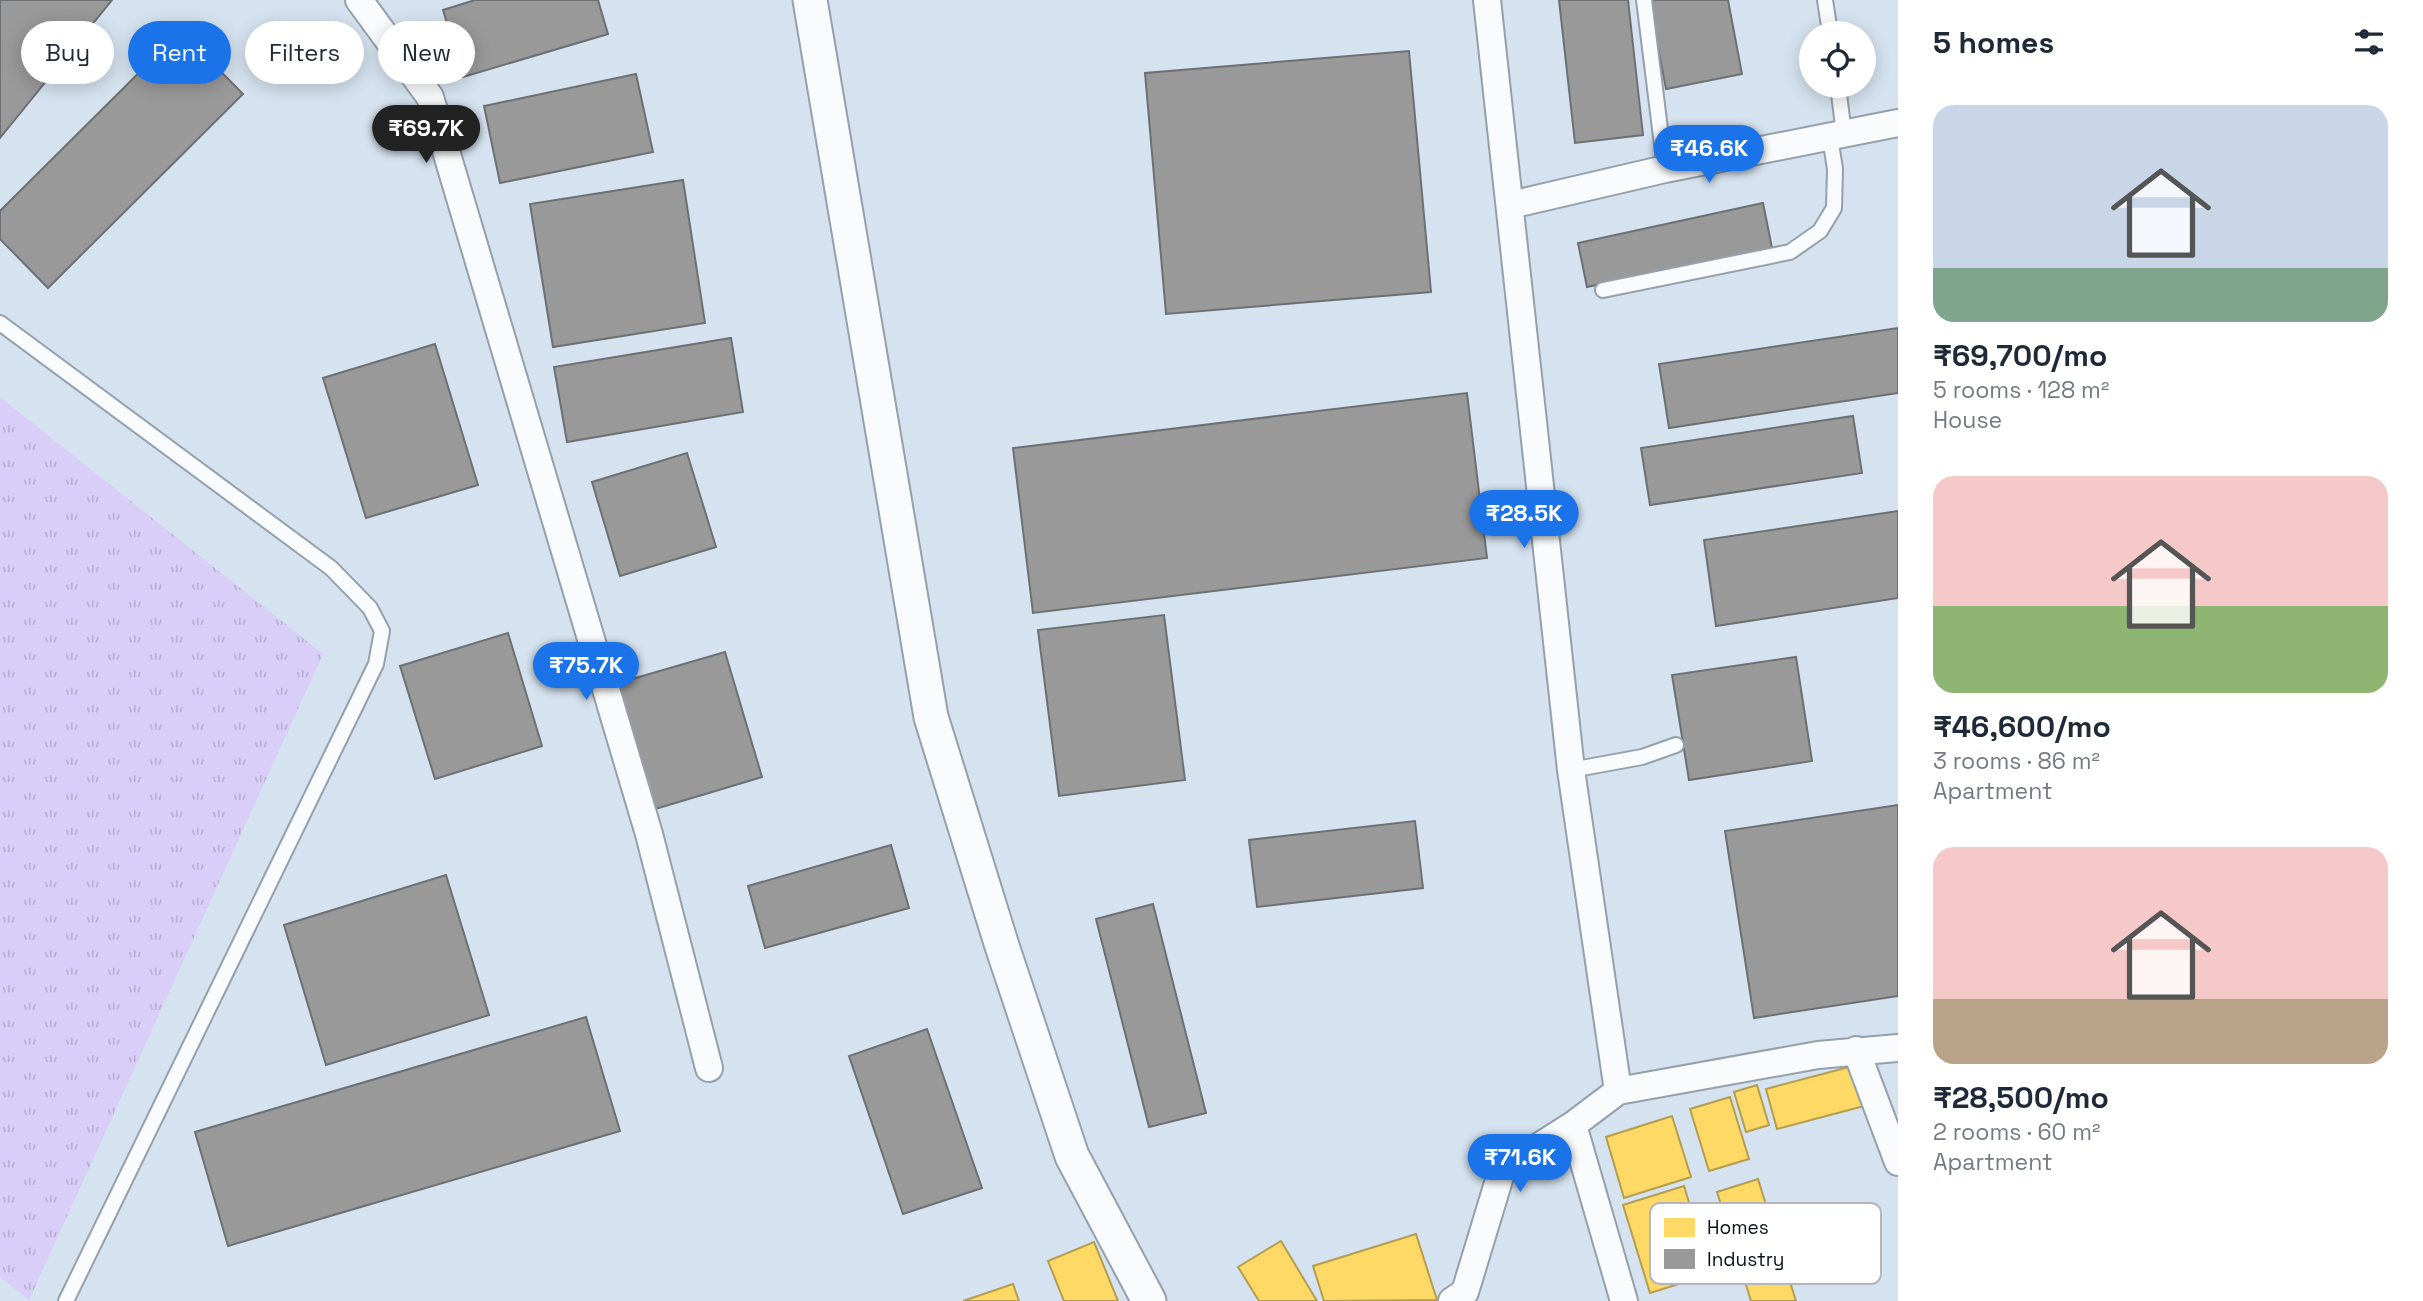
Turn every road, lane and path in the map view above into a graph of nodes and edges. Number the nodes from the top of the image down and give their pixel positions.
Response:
1 (359, 0) edge
2 (810, 0) edge
3 (1487, 0) edge
4 (1644, 0) edge
5 (1825, 0) edge
6 (1828, 21) edge
7 (1838, 98) edge
8 (1898, 123) edge
9 (1837, 135) junction
10 (1665, 169) junction
11 (1511, 205) junction
12 (1603, 290) dead end
13 (0, 323) edge
14 (1676, 745) dead end
15 (1571, 770) junction
16 (1898, 1048) edge
17 (1856, 1050) junction
18 (709, 1068) dead end
19 (1618, 1091) junction
20 (1573, 1125) junction
21 (1898, 1162) edge
22 (66, 1301) edge
23 (1149, 1301) edge
24 (1452, 1301) edge
25 (1624, 1301) edge

1 - 18 street
2 - 23 street
3 - 11 street
4 - 10 lane
5 - 6 lane
7 - 9 lane
8 - 9 street
9 - 10 street
9 - 12 lane
10 - 11 street
11 - 15 street
13 - 22 lane
14 - 15 lane
15 - 19 street
16 - 17 street
17 - 19 street
17 - 21 street
19 - 20 street
20 - 24 street
20 - 25 street

